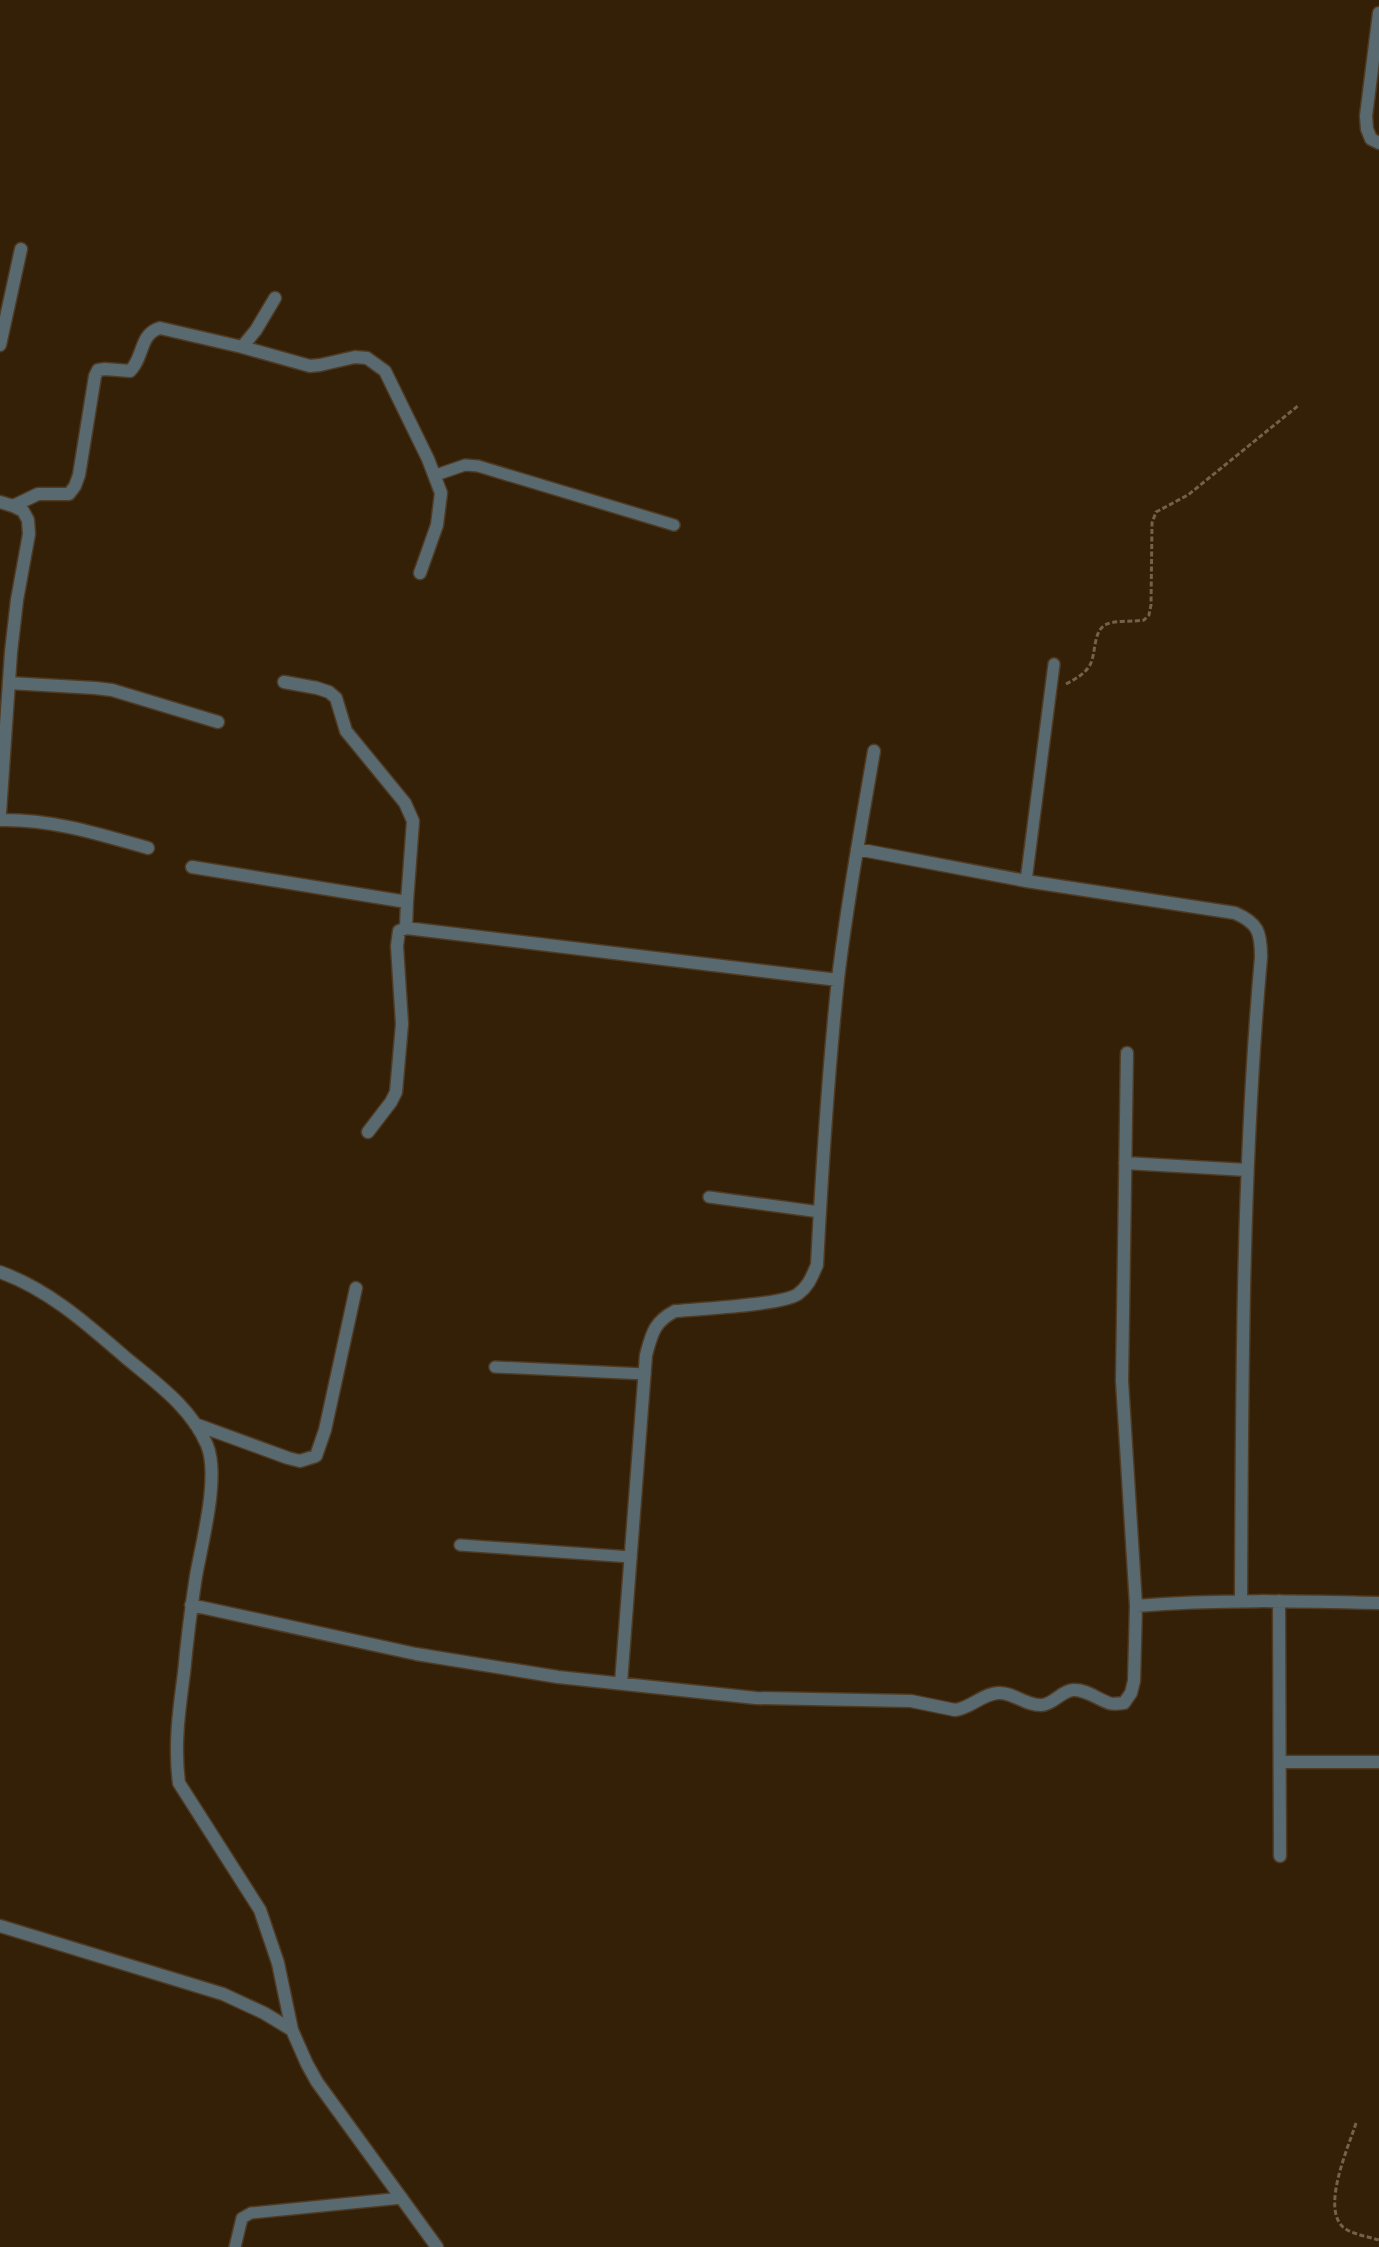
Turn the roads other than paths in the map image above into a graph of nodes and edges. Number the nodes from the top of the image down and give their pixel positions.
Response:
1 (1379, 13) edge
2 (1379, 143) edge
3 (21, 249) dead end
4 (275, 298) dead end
5 (0, 345) edge
6 (242, 347) junction
7 (436, 475) junction
8 (0, 502) edge
9 (13, 506) junction
10 (674, 525) dead end
11 (420, 574) dead end
12 (1054, 664) dead end
13 (284, 682) dead end
14 (9, 683) junction
15 (218, 722) dead end
16 (874, 751) dead end
17 (0, 813) edge
18 (0, 820) edge
19 (148, 848) dead end
20 (857, 849) junction
21 (192, 867) dead end
22 (1026, 881) junction
23 (407, 902) junction
24 (406, 928) junction
25 (838, 980) junction
26 (1127, 1053) dead end
27 (368, 1132) dead end
28 (1125, 1163) junction
29 (1247, 1170) junction
30 (709, 1197) dead end
31 (820, 1212) junction
32 (0, 1272) edge
33 (356, 1288) dead end
34 (495, 1367) dead end
35 (645, 1374) junction
36 (195, 1424) junction
37 (460, 1545) dead end
38 (631, 1556) junction
39 (1241, 1601) junction
40 (1279, 1601) junction
41 (1379, 1603) edge
42 (191, 1605) junction
43 (1136, 1606) junction
44 (621, 1683) junction
45 (1280, 1762) junction
46 (1379, 1762) edge
47 (1280, 1856) dead end
48 (0, 1926) edge
49 (292, 2030) junction
50 (402, 2198) junction
51 (235, 2247) edge
52 (437, 2247) edge

1 - 2 street
3 - 5 street
4 - 6 street
6 - 7 street
6 - 9 street
7 - 10 lane
7 - 11 street
8 - 9 street
9 - 14 street
12 - 22 lane
13 - 23 street
14 - 15 street
14 - 17 street
16 - 20 street
18 - 19 street
20 - 22 street
20 - 25 street
21 - 23 street
22 - 29 street
23 - 24 street
24 - 25 street
24 - 27 street
25 - 31 street
26 - 28 street
28 - 29 street
28 - 43 street
29 - 39 street
30 - 31 lane
31 - 35 street
32 - 36 street
33 - 36 street
34 - 35 lane
35 - 38 street
36 - 42 street
37 - 38 lane
38 - 44 street
39 - 40 street
39 - 43 street
40 - 41 street
40 - 45 street
42 - 44 street
42 - 49 street
43 - 44 street
45 - 46 street
45 - 47 street
48 - 49 street
49 - 50 street
50 - 51 lane
50 - 52 street

